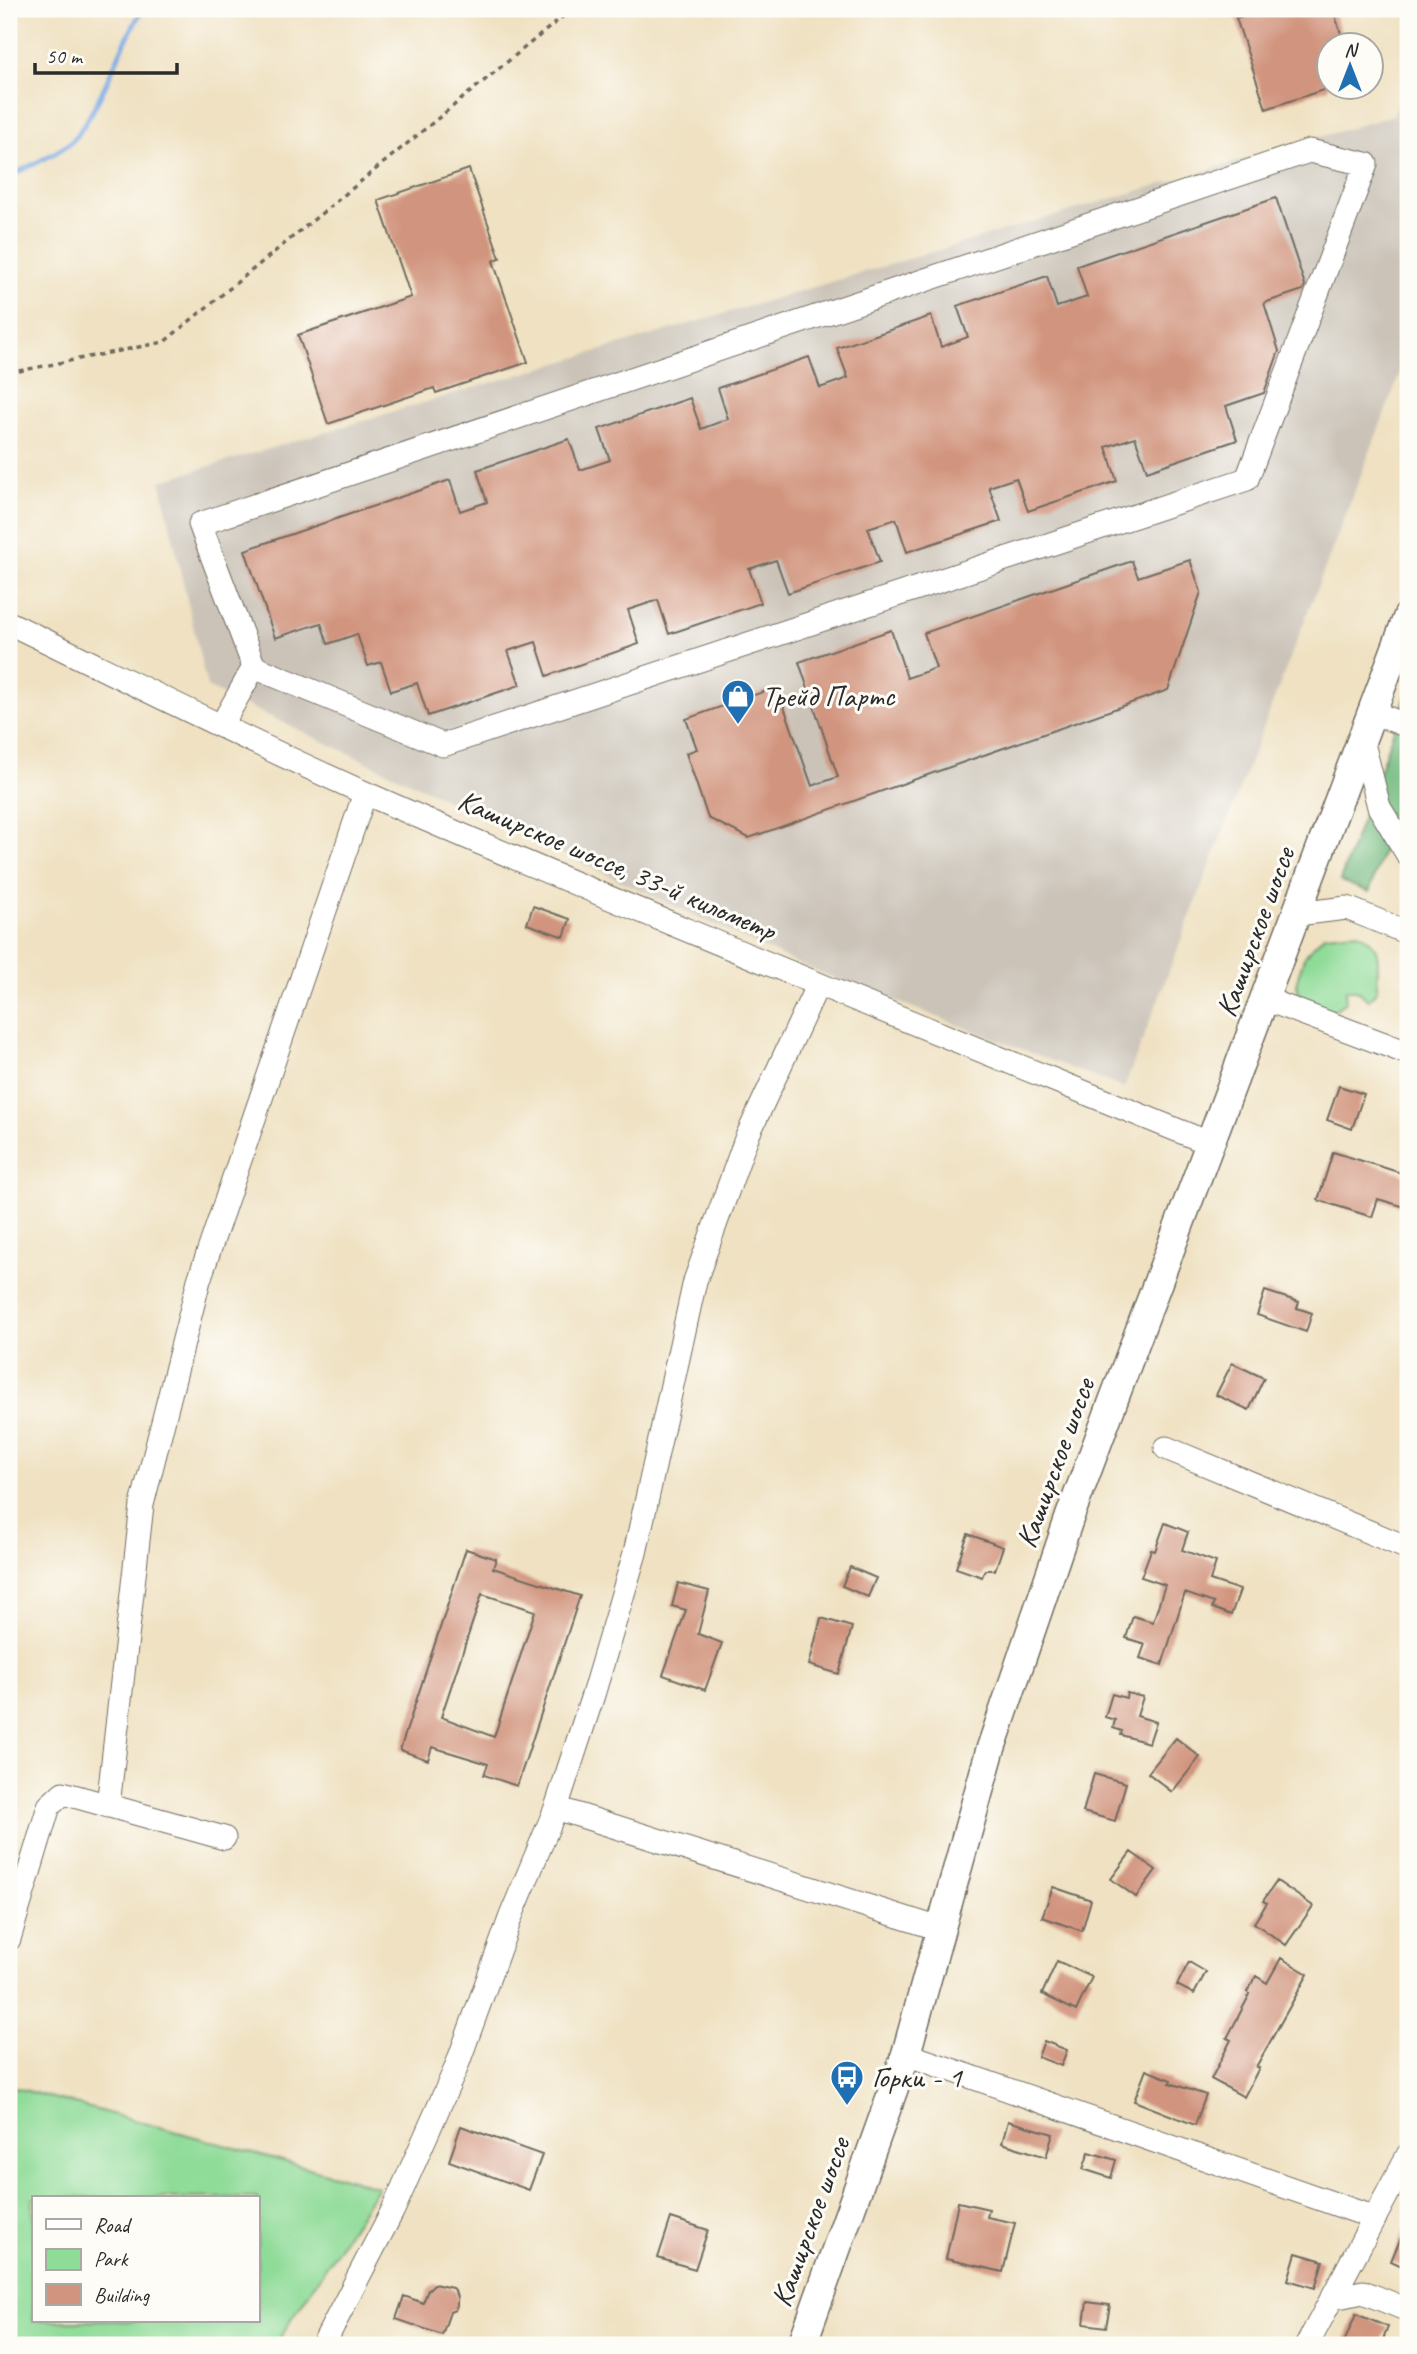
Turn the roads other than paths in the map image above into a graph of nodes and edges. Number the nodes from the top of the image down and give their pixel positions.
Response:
1 (1408, 616) edge
2 (9, 623) edge
3 (254, 667) junction
4 (1374, 713) junction
5 (221, 726) junction
6 (1408, 726) edge
7 (1362, 739) junction
8 (365, 793) junction
9 (1408, 855) edge
10 (1297, 914) junction
11 (1408, 933) edge
12 (818, 984) junction
13 (1265, 999) junction
14 (1408, 1053) edge
15 (1211, 1144) junction
16 (1166, 1448) dead end
17 (1408, 1548) edge
18 (108, 1806) junction
19 (556, 1808) junction
20 (224, 1838) dead end
21 (940, 1929) junction
22 (9, 1939) edge
23 (906, 2054) junction
24 (1408, 2155) edge
25 (1375, 2218) junction
26 (1333, 2298) junction
27 (1408, 2310) edge
28 (323, 2345) edge
29 (802, 2345) edge
30 (1307, 2345) edge

1 - 4 main road, Каширское шоссе
2 - 5 street, Каширское шоссе, 33-й километр
3 - 3 street
3 - 5 street
4 - 6 street
4 - 7 main road, Каширское шоссе
5 - 8 street, Каширское шоссе, 33-й километр
7 - 9 street
7 - 10 main road, Каширское шоссе
8 - 12 street, Каширское шоссе, 33-й километр
8 - 18 street
10 - 11 street
10 - 13 main road, Каширское шоссе
12 - 15 street, Каширское шоссе, 33-й километр
12 - 19 street
13 - 14 street
13 - 15 main road, Каширское шоссе
15 - 21 main road, Каширское шоссе
16 - 17 street
18 - 20 street
18 - 22 street
19 - 21 street
19 - 28 street
21 - 23 main road, Каширское шоссе
23 - 25 street
23 - 29 main road, Каширское шоссе
24 - 25 street
25 - 26 street
26 - 27 street
26 - 30 street

